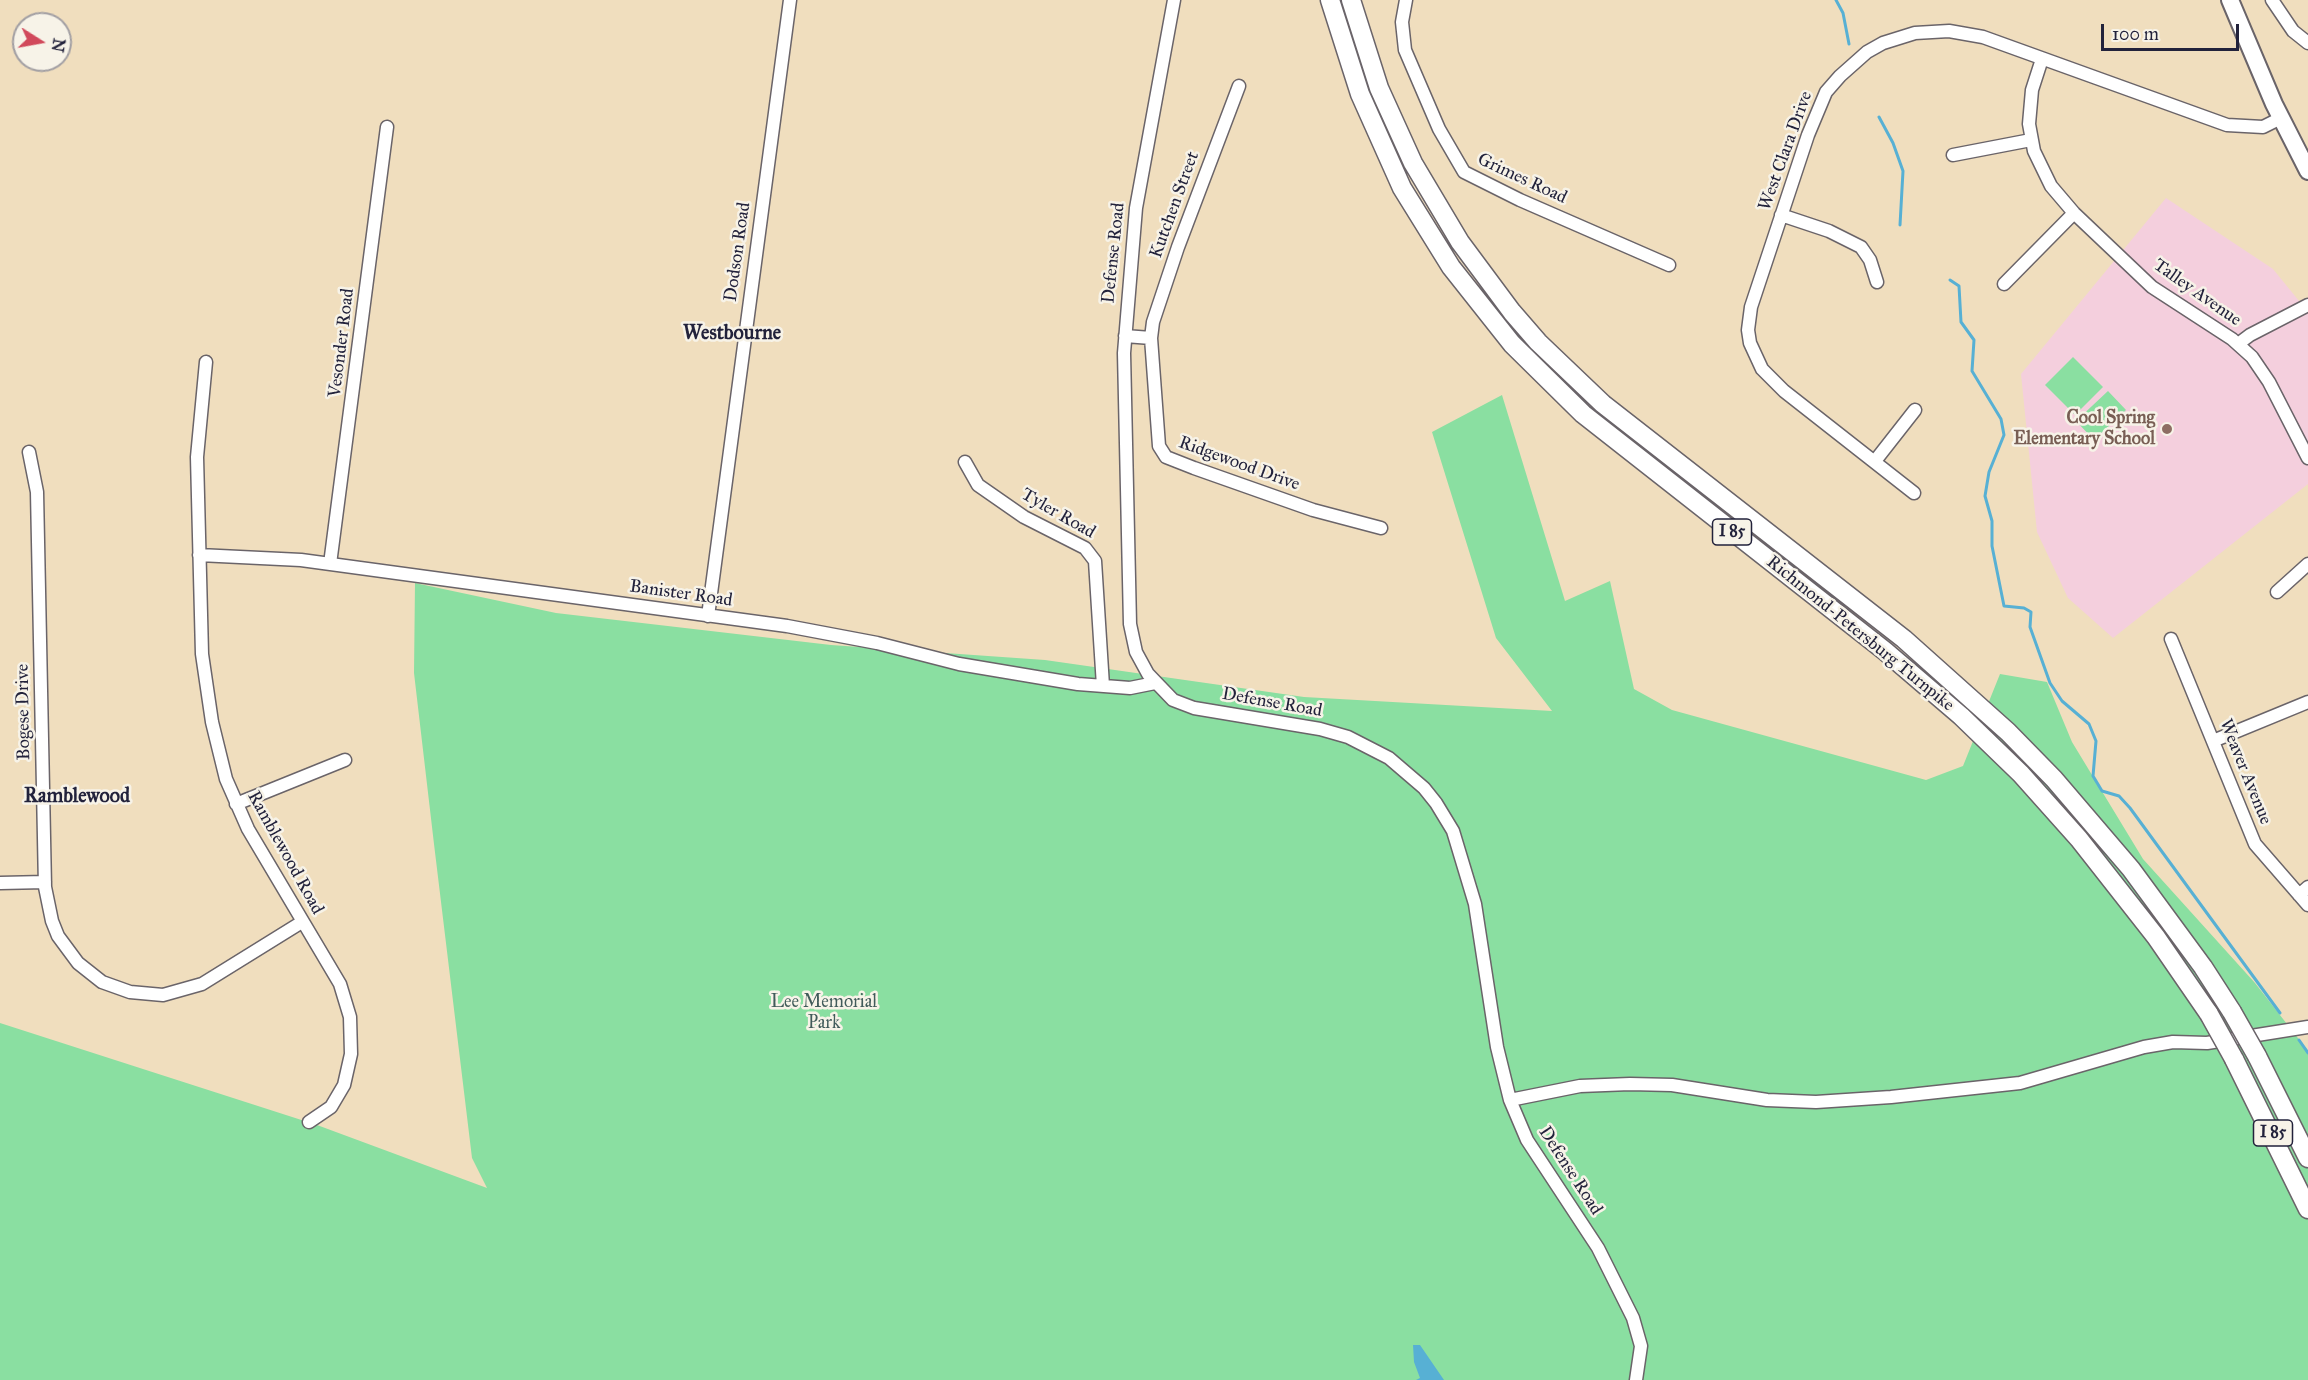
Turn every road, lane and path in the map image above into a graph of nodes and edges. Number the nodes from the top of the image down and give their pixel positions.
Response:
1 (790, 0) edge
2 (1174, 0) edge
3 (1330, 0) edge
4 (1351, 0) edge
5 (1406, 0) edge
6 (2230, 0) edge
7 (2272, 0) edge
8 (2308, 43) edge
9 (2042, 59) junction
10 (1239, 86) dead end
11 (2282, 118) junction
12 (387, 127) dead end
13 (2031, 140) junction
14 (1953, 155) dead end
15 (2308, 171) edge
16 (2074, 213) junction
17 (1781, 215) junction
18 (1670, 265) dead end
19 (1877, 282) dead end
20 (2004, 284) dead end
21 (2308, 305) edge
22 (1125, 336) junction
23 (1151, 338) junction
24 (2238, 344) junction
25 (206, 362) dead end
26 (1915, 410) dead end
27 (29, 452) dead end
28 (2308, 458) edge
29 (1875, 461) junction
30 (965, 462) dead end
31 (1914, 493) dead end
32 (1381, 528) dead end
33 (199, 555) junction
34 (330, 564) junction
35 (2308, 564) edge
36 (2277, 592) dead end
37 (708, 616) junction
38 (2171, 639) dead end
39 (1155, 682) junction
40 (1103, 686) junction
41 (2308, 702) edge
42 (2213, 741) junction
43 (345, 760) dead end
44 (236, 804) junction
45 (45, 882) junction
46 (0, 883) edge
47 (2303, 891) edge
48 (2308, 904) edge
49 (302, 922) junction
50 (2308, 1028) edge
51 (1510, 1100) junction
52 (309, 1122) dead end
53 (2308, 1158) edge
54 (2308, 1209) edge
55 (1636, 1380) edge

1 - 37 street, Dodson Road
2 - 22 street, Defense Road
3 - 54 highway, Richmond-Petersburg Turnpike / I 85, bridge
4 - 53 highway, Richmond-Petersburg Turnpike / I 85, bridge
5 - 18 street, Grimes Road
6 - 11 main road
7 - 8 street
9 - 11 street, West Clara Drive
9 - 13 street, Talley Avenue
9 - 17 street, West Clara Drive
10 - 23 street, Kutchen Street
11 - 15 main road
12 - 34 street, Vesonder Road
13 - 14 street
13 - 16 street, Talley Avenue
16 - 20 street
16 - 24 street, Talley Avenue
17 - 19 street
17 - 29 street, West Clara Drive
21 - 24 street
22 - 23 street
22 - 39 street, Defense Road
23 - 32 street, Ridgewood Drive
24 - 28 street, Talley Avenue
25 - 33 street, Ramblewood Road
26 - 29 street
27 - 45 street, Bogese Drive
29 - 31 street, West Clara Drive
30 - 40 street, Tyler Road
33 - 34 street, Banister Road
33 - 44 street, Ramblewood Road
34 - 37 street, Banister Road
35 - 36 street
37 - 40 street, Banister Road
38 - 42 street, Weaver Avenue
39 - 40 street, Banister Road
39 - 51 street, Defense Road
41 - 42 street
42 - 47 street, Weaver Avenue
43 - 44 street
44 - 49 street, Ramblewood Road
45 - 46 street
45 - 49 street, Bogese Drive
47 - 48 street, Weaver Avenue
49 - 52 street, Ramblewood Road
50 - 51 street
51 - 55 street, Defense Road

